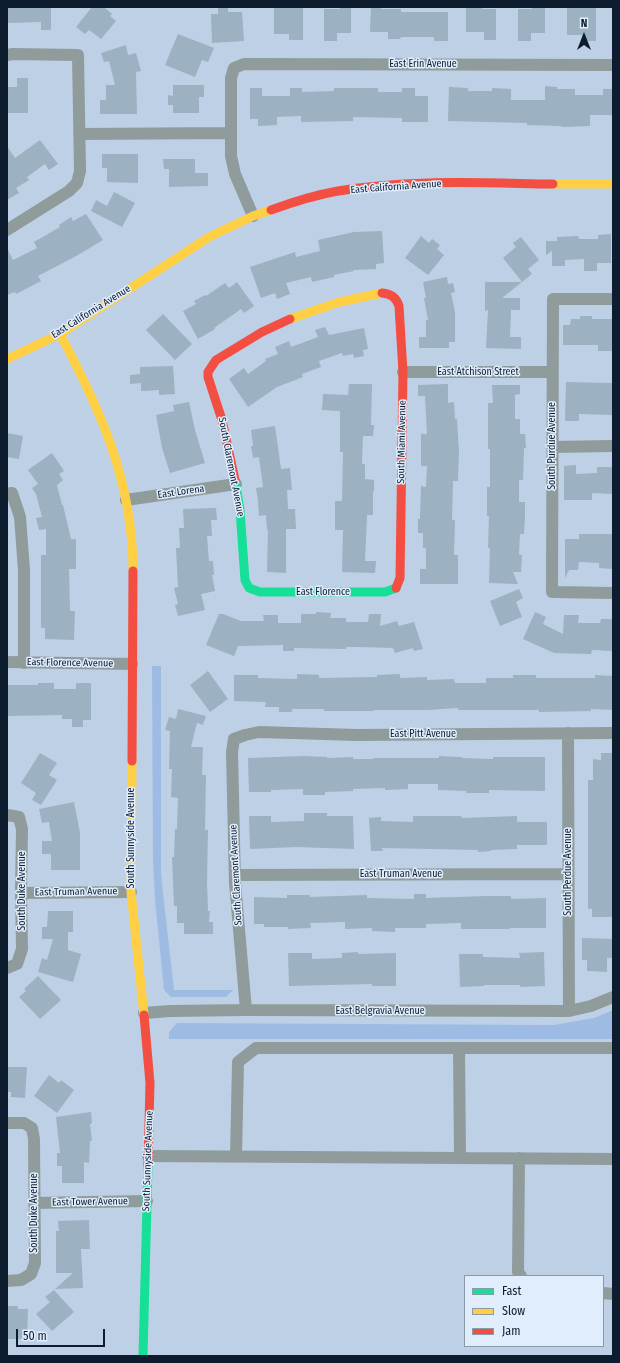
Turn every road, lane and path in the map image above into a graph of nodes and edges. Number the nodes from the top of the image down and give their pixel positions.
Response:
1 (7, 55) edge
2 (613, 65) edge
3 (231, 133) junction
4 (80, 134) junction
5 (613, 184) edge
6 (253, 216) junction
7 (7, 230) edge
8 (395, 298) joint
9 (613, 299) edge
10 (60, 334) junction
11 (7, 359) edge
12 (404, 372) junction
13 (552, 372) junction
14 (613, 446) edge
15 (552, 447) junction
16 (236, 484) junction
17 (10, 493) edge
18 (126, 500) junction
19 (249, 588) joint
20 (396, 588) joint
21 (613, 593) edge
22 (7, 662) edge
23 (24, 662) junction
24 (132, 664) junction
25 (568, 733) junction
26 (613, 733) edge
27 (234, 739) joint
28 (7, 815) edge
29 (568, 874) junction
30 (235, 875) junction
31 (131, 892) junction
32 (21, 893) junction
33 (12, 966) edge
34 (613, 998) edge
35 (246, 1010) junction
36 (569, 1011) junction
37 (144, 1013) junction
38 (459, 1048) junction
39 (613, 1048) edge
40 (7, 1123) edge
41 (148, 1156) junction
42 (236, 1157) junction
43 (460, 1158) junction
44 (520, 1158) junction
45 (613, 1159) edge
46 (146, 1201) junction
47 (34, 1203) junction
48 (520, 1275) edge
49 (7, 1281) edge
50 (143, 1356) edge

1 - 4 street
2 - 3 street, East Erin Avenue
3 - 4 street
3 - 6 street
4 - 7 street
5 - 6 street, East California Avenue
6 - 10 street, East California Avenue
8 - 12 street, South Miami Avenue
8 - 16 street, South Claremont Avenue
9 - 13 street, South Purdue Avenue
10 - 11 street, East California Avenue
10 - 18 street, South Sunnyside Avenue
12 - 13 street, East Atchison Street
12 - 20 street, South Miami Avenue
13 - 15 street, South Purdue Avenue
14 - 15 street
15 - 21 street, South Purdue Avenue
16 - 18 street, East Lorena
16 - 19 street, South Claremont Avenue
17 - 23 street
18 - 24 street, South Sunnyside Avenue
19 - 20 street, East Florence
22 - 23 street, East Florence Avenue
23 - 24 street, East Florence Avenue
24 - 31 street, South Sunnyside Avenue
25 - 26 street, East Pitt Avenue
25 - 27 street, East Pitt Avenue
25 - 29 street, South Perdue Avenue
27 - 30 street, South Claremont Avenue
28 - 32 street, South Duke Avenue
29 - 30 street, East Truman Avenue
29 - 36 street, South Perdue Avenue
30 - 35 street, South Claremont Avenue
31 - 32 street, East Truman Avenue
31 - 37 street, South Sunnyside Avenue
32 - 33 street, South Duke Avenue
34 - 36 street, East Belgravia Avenue
35 - 36 street, East Belgravia Avenue
35 - 37 street, East Belgravia Avenue
37 - 41 street, South Sunnyside Avenue
38 - 39 street
38 - 42 street
38 - 43 street
40 - 47 street, South Duke Avenue
41 - 42 street
41 - 46 street, South Sunnyside Avenue
42 - 43 street
43 - 44 street
44 - 45 street
44 - 48 street
46 - 47 street, East Tower Avenue
46 - 50 street, South Sunnyside Avenue
47 - 49 street, South Duke Avenue

